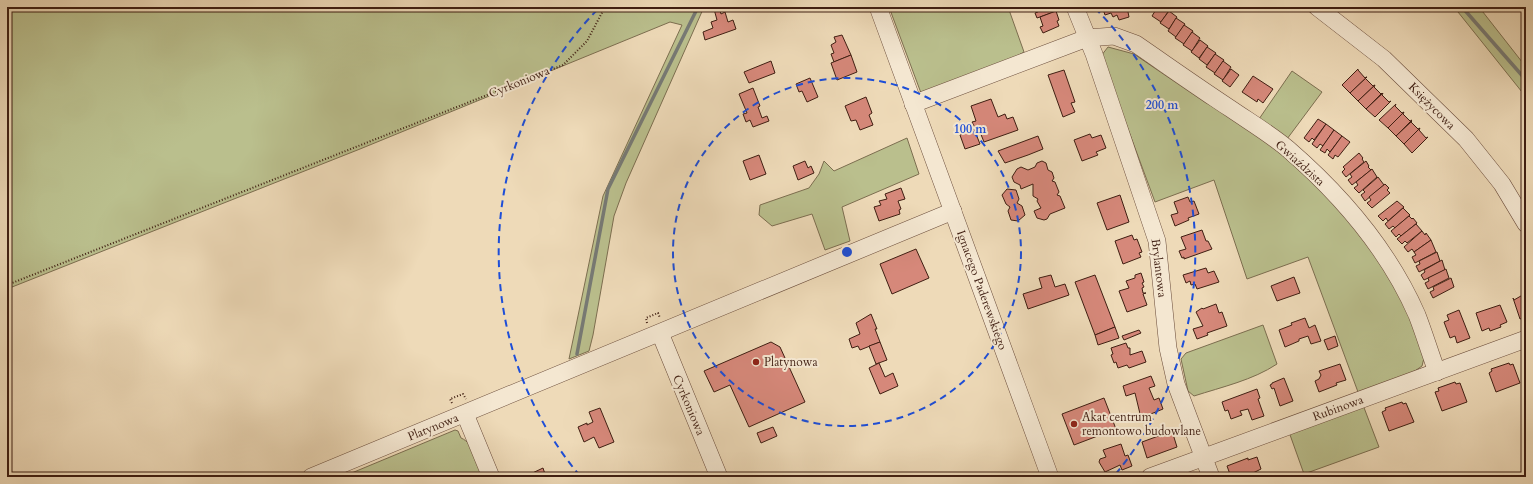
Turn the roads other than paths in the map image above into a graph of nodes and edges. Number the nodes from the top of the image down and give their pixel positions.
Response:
1 (878, 7) edge
2 (1075, 7) edge
3 (1317, 7) edge
4 (1087, 38) junction
5 (914, 104) junction
6 (953, 211) junction
7 (1526, 224) edge
8 (660, 333) junction
9 (1526, 339) edge
10 (1437, 372) junction
11 (465, 414) junction
12 (1204, 457) junction
13 (311, 477) edge
14 (491, 477) edge
15 (719, 477) edge
16 (1050, 477) edge
17 (1150, 477) edge
18 (1211, 477) edge

1 - 5 street, Ignacego Paderewskiego
2 - 4 street
3 - 7 street, Księżycowa
4 - 5 street
4 - 10 street, Gwiaździsta
4 - 12 street, Brylantowa
5 - 6 street, Ignacego Paderewskiego
6 - 8 street, Platynowa
6 - 16 street, Ignacego Paderewskiego
8 - 11 street, Platynowa
8 - 15 street, Cyrkoniowa
9 - 10 street, Rubinowa
10 - 12 street, Rubinowa
11 - 13 street, Platynowa
11 - 14 street
12 - 17 street, Rubinowa
12 - 18 street, Brylantowa

